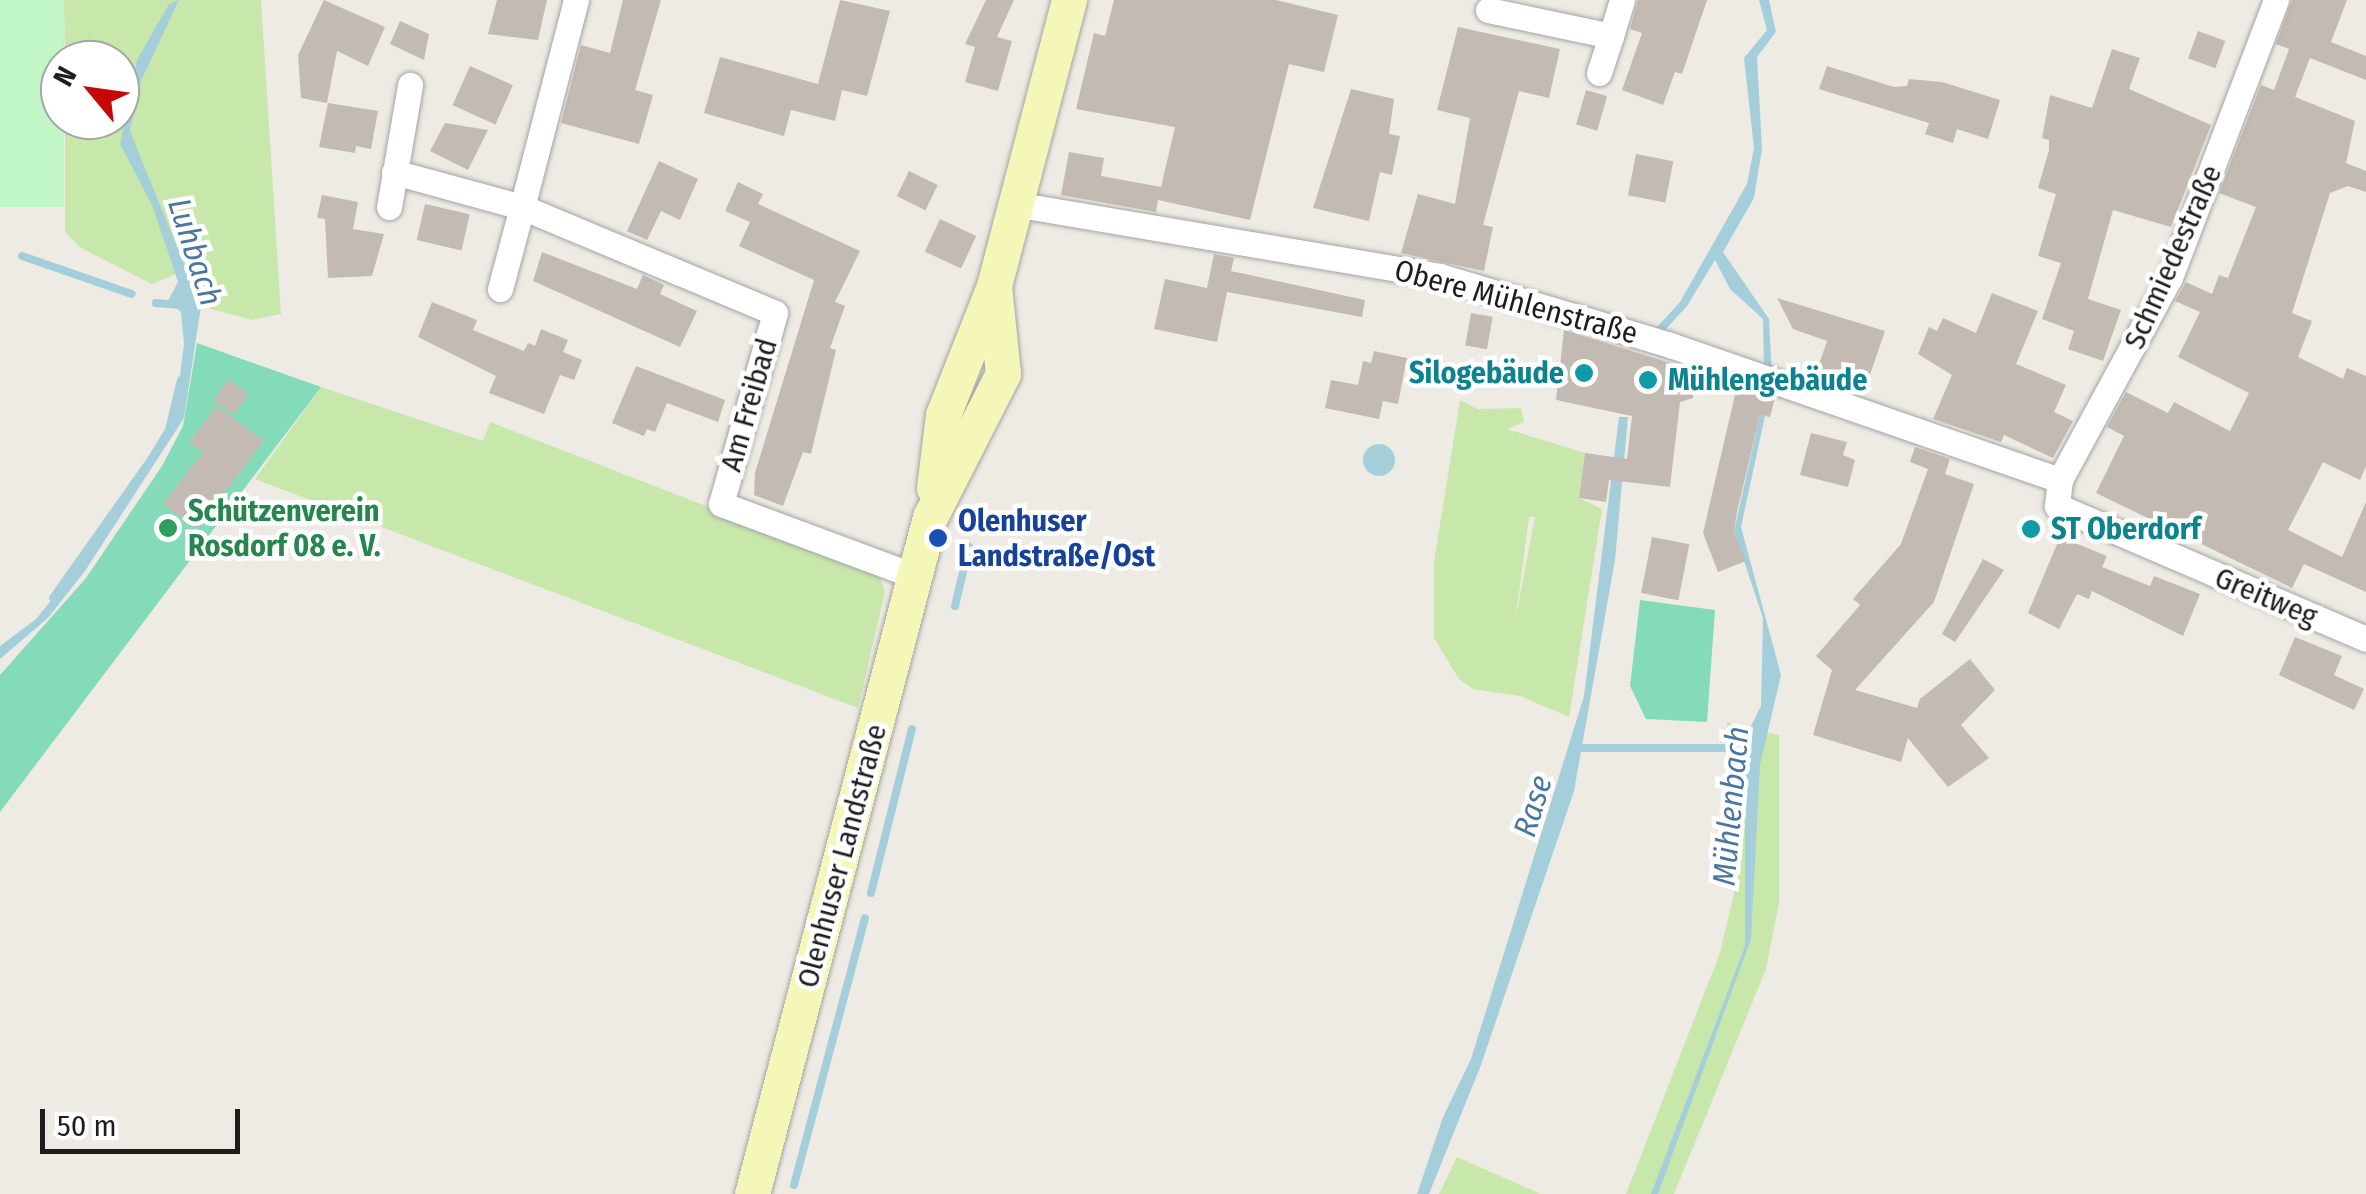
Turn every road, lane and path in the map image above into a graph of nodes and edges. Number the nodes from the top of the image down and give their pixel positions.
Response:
1 (576, 0) edge
2 (1069, 0) edge
3 (1622, 0) edge
4 (2276, 0) edge
5 (1488, 10) dead end
6 (1610, 36) junction
7 (1599, 73) dead end
8 (410, 85) dead end
9 (394, 172) junction
10 (1014, 204) junction
11 (388, 207) dead end
12 (522, 207) junction
13 (500, 290) dead end
14 (2060, 480) junction
15 (2057, 506) joint
16 (915, 576) junction
17 (2366, 639) edge
18 (752, 1194) edge

1 - 12 street
2 - 10 street, Olenhuser Landstraße
3 - 6 street
4 - 14 street, Schmiedestraße
5 - 6 street
6 - 7 street
8 - 9 street
9 - 11 street
9 - 12 street, Am Freibad
10 - 14 street, Obere Mühlenstraße
10 - 16 street, Olenhuser Landstraße
12 - 13 street
12 - 16 street, Am Freibad
14 - 15 street, Schmiedestraße
15 - 17 street, Greitweg
16 - 18 street, Olenhuser Landstraße

